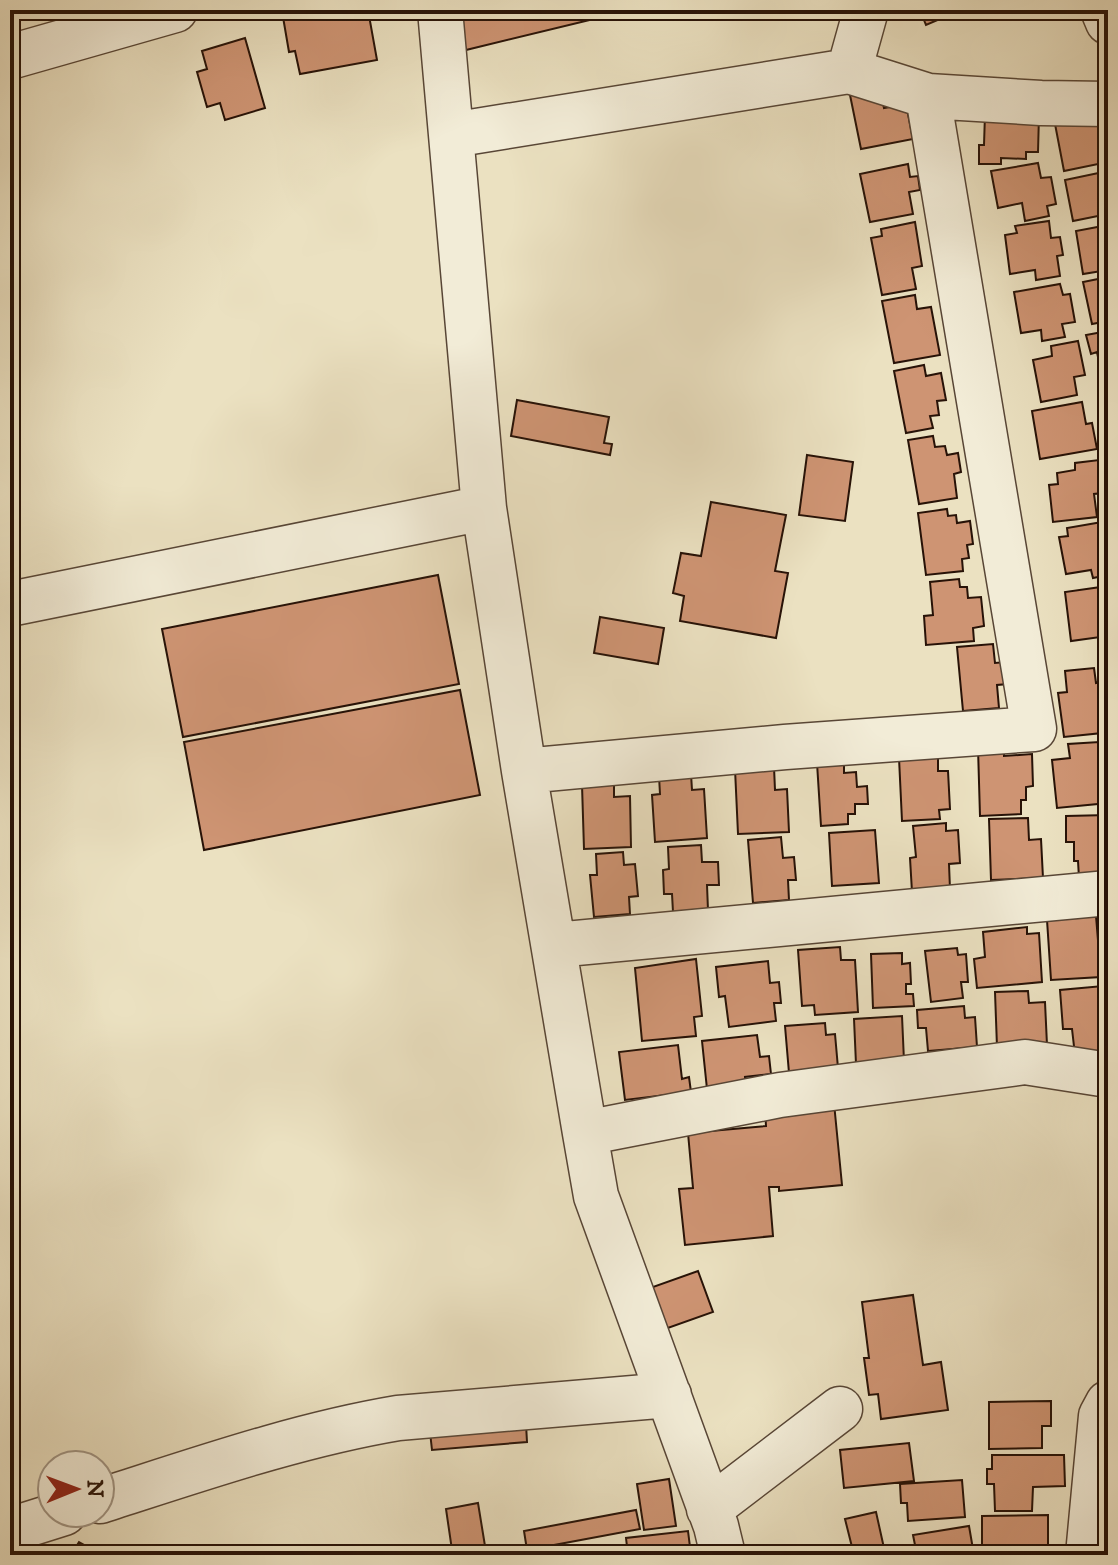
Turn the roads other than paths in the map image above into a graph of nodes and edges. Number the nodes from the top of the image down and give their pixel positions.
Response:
1 (175, 10) edge
2 (440, 10) edge
3 (866, 10) edge
4 (1103, 10) edge
5 (1108, 22) edge
6 (10, 57) edge
7 (849, 71) junction
8 (928, 96) junction
9 (1108, 104) edge
10 (452, 135) junction
11 (484, 508) junction
12 (10, 604) edge
13 (524, 771) junction
14 (1108, 893) edge
15 (555, 945) junction
16 (1108, 1075) edge
17 (585, 1133) junction
18 (669, 1395) junction
19 (1108, 1403) edge
20 (840, 1409) dead end
21 (116, 1496) edge
22 (709, 1509) junction
23 (36, 1522) edge
24 (10, 1530) edge
25 (723, 1555) edge
26 (1088, 1555) edge

1 - 6 street
2 - 10 street
3 - 7 street
4 - 5 street
7 - 8 street
7 - 10 street
8 - 9 street
8 - 13 street
10 - 11 street
11 - 12 street
11 - 13 street
13 - 15 street
14 - 15 street
15 - 17 street
16 - 17 street
17 - 18 street
18 - 21 street
18 - 22 street
19 - 26 street
20 - 22 street
22 - 25 street
23 - 24 street

